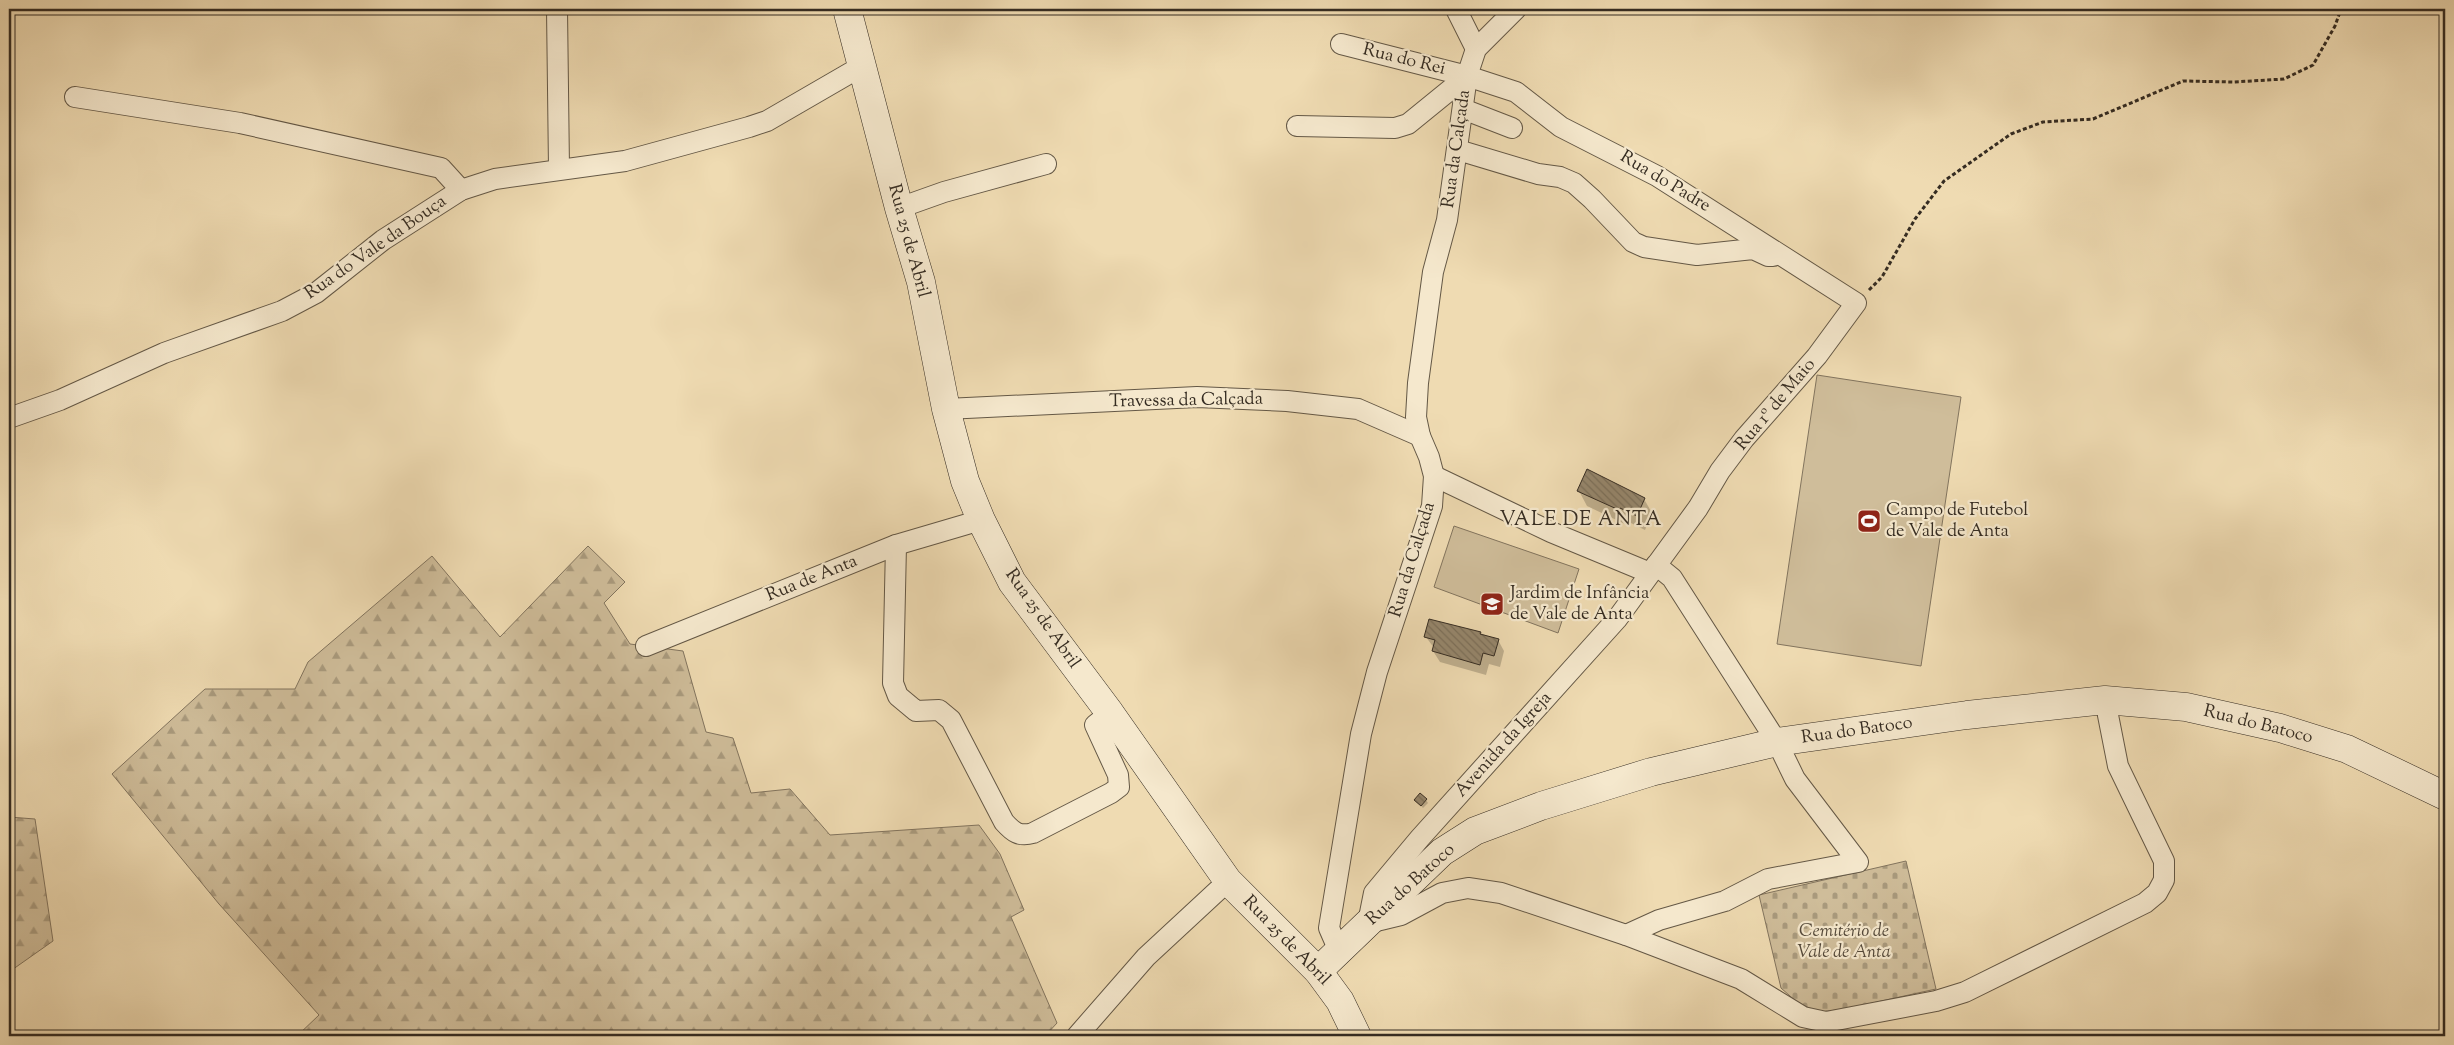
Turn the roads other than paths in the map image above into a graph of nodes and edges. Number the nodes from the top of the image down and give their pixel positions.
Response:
1 (557, 9) edge
2 (847, 9) edge
3 (1456, 9) edge
4 (1516, 9) edge
5 (1341, 44) dead end
6 (1476, 49) junction
7 (862, 66) junction
8 (1467, 76) junction
9 (75, 96) dead end
10 (1463, 108) junction
11 (1297, 126) dead end
12 (1512, 128) dead end
13 (1458, 150) junction
14 (1046, 164) dead end
15 (559, 169) junction
16 (461, 190) junction
17 (899, 208) junction
18 (1784, 255) junction
19 (1856, 303) joint
20 (946, 409) junction
21 (9, 418) edge
22 (1420, 436) junction
23 (1434, 476) junction
24 (981, 520) junction
25 (896, 545) junction
26 (1653, 569) junction
27 (646, 646) dead end
28 (2105, 700) junction
29 (1110, 713) junction
30 (1777, 742) junction
31 (2445, 796) edge
32 (1228, 881) junction
33 (1368, 923) junction
34 (1626, 935) junction
35 (1339, 951) junction
36 (1318, 970) junction
37 (1077, 1036) edge
38 (1358, 1036) edge

1 - 15 street
2 - 7 street, Rua 25 de Abril
3 - 6 street
4 - 6 street
5 - 8 street, Rua do Rei
6 - 8 street, Rua da Calçada
7 - 15 street, Rua do Vale da Bouça
7 - 17 street, Rua 25 de Abril
8 - 10 street, Rua da Calçada
8 - 11 street
8 - 18 street, Rua do Padre
9 - 16 street
10 - 12 street
10 - 13 street, Rua da Calçada
13 - 18 street
13 - 22 street, Rua da Calçada
14 - 17 street
15 - 16 street, Rua do Vale da Bouça
16 - 21 street, Rua do Vale da Bouça
17 - 20 street, Rua 25 de Abril
18 - 19 street, Rua do Padre
19 - 26 street, Rua 1º de Maio
20 - 22 street, Travessa da Calçada
20 - 24 street, Rua 25 de Abril
22 - 23 street, Rua da Calçada
23 - 26 street
23 - 35 street, Rua da Calçada
24 - 25 street, Rua de Anta
24 - 29 street, Rua 25 de Abril
25 - 27 street, Rua de Anta
25 - 29 street
26 - 30 street
26 - 33 street, Avenida da Igreja
28 - 30 street, Rua do Batoco
28 - 31 street, Rua do Batoco
28 - 34 street
29 - 32 street, Rua 25 de Abril
30 - 33 street, Rua do Batoco
30 - 34 street
32 - 36 street, Rua 25 de Abril
32 - 37 street
33 - 34 street
33 - 35 street, Rua do Batoco
35 - 36 street, Rua do Batoco
36 - 38 street, Rua 25 de Abril

